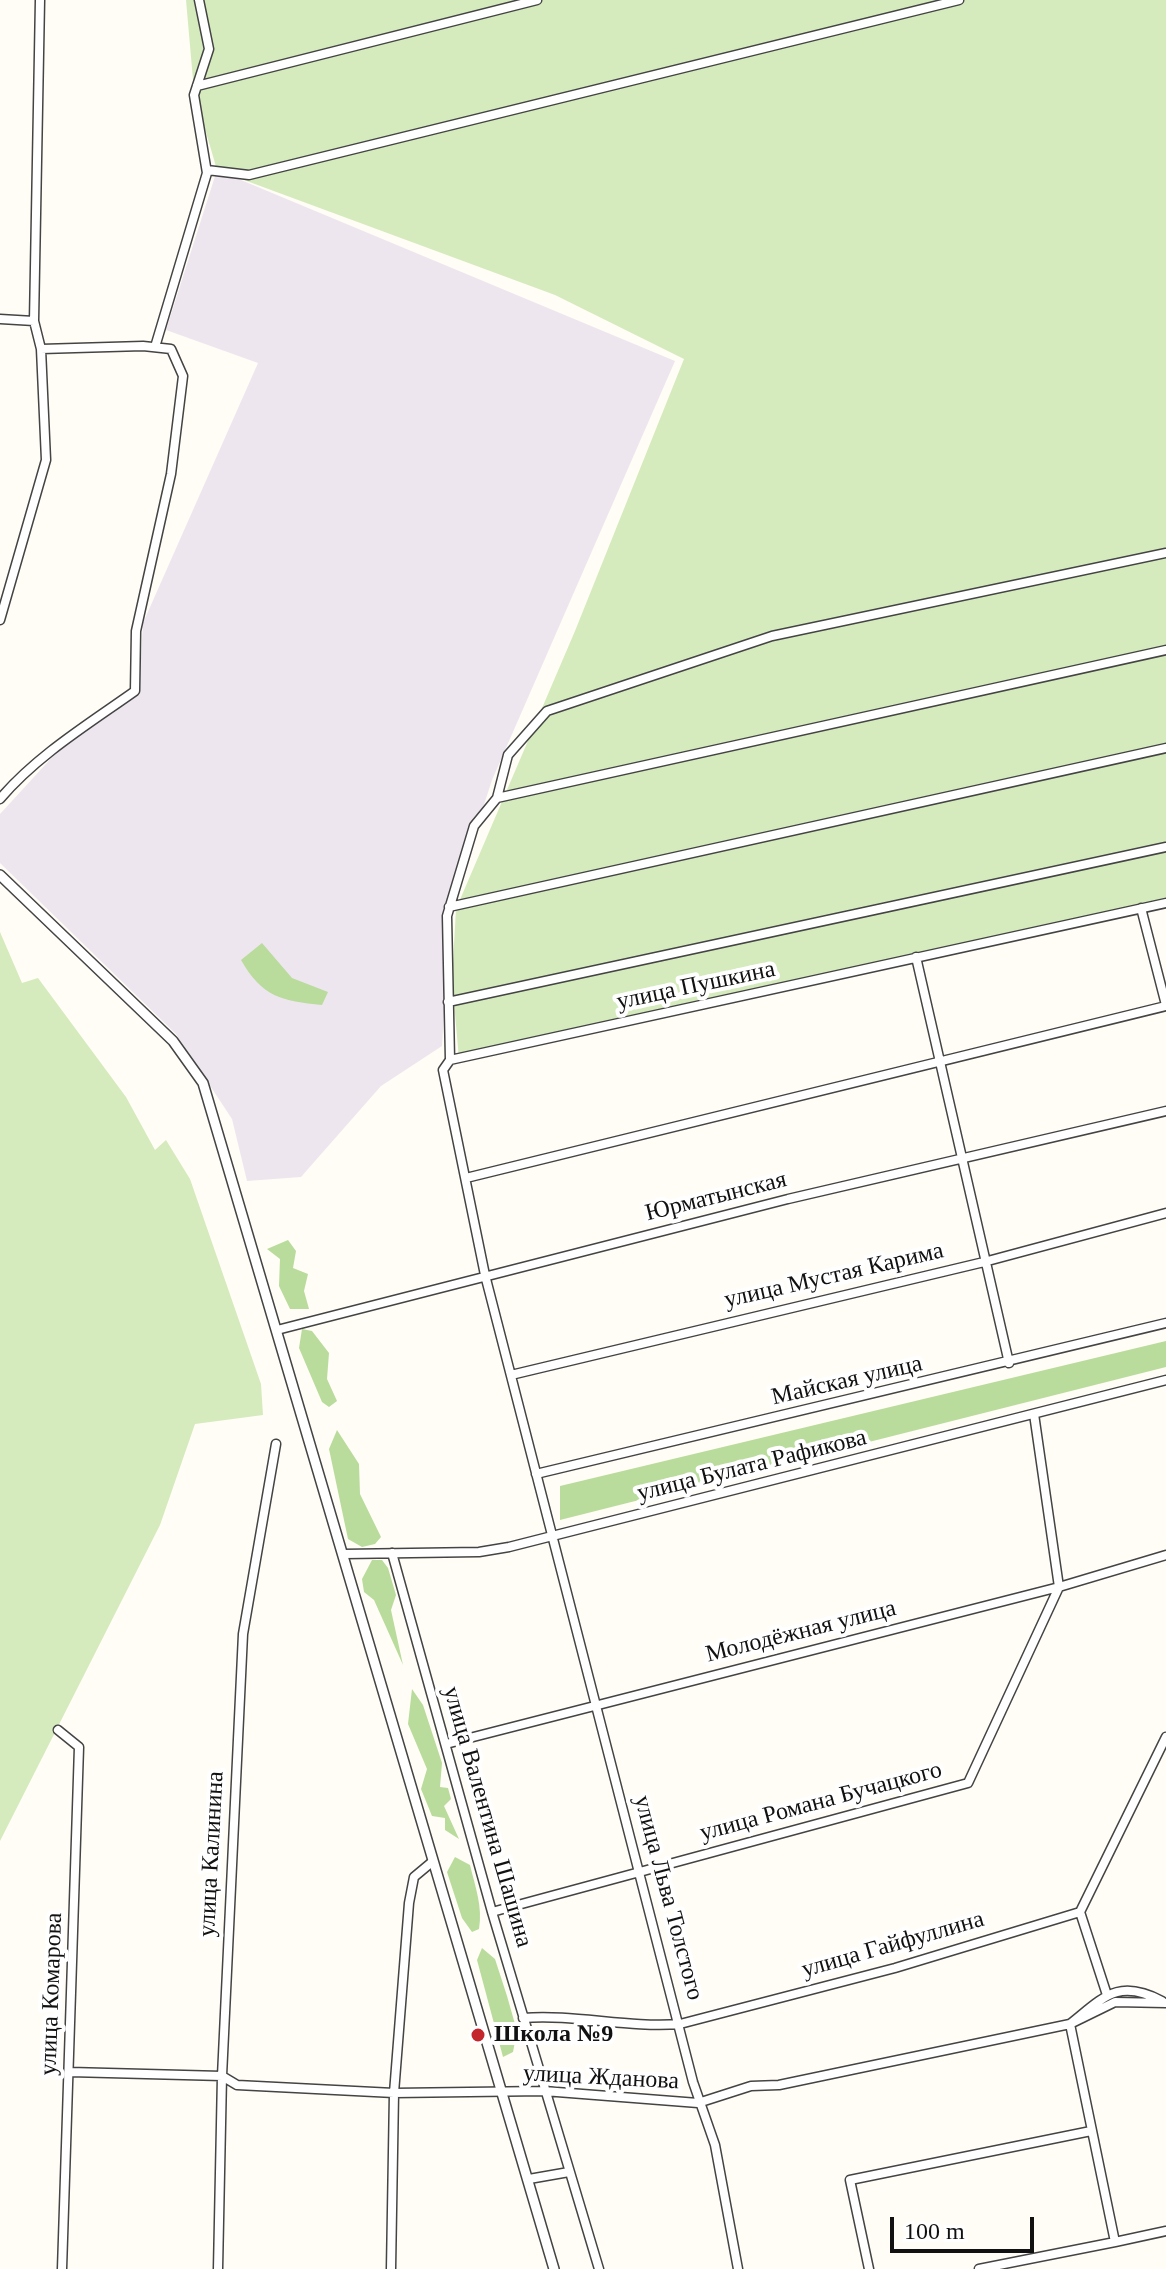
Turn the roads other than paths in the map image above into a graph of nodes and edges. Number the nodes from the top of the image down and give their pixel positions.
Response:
1 (40, 0) edge
2 (199, 0) edge
3 (537, 0) edge
4 (959, 0) edge
5 (197, 86) junction
6 (207, 170) junction
7 (0, 319) edge
8 (34, 321) junction
9 (155, 347) junction
10 (41, 349) junction
11 (1166, 553) edge
12 (0, 620) edge
13 (1166, 650) edge
14 (1166, 748) edge
15 (497, 798) junction
16 (0, 799) edge
17 (1166, 847) edge
18 (0, 875) edge
19 (1166, 903) edge
20 (449, 907) junction
21 (1141, 908) junction
22 (916, 957) junction
23 (448, 1002) junction
24 (1166, 1006) edge
25 (450, 1060) junction
26 (940, 1062) junction
27 (1166, 1111) edge
28 (965, 1159) junction
29 (466, 1178) junction
30 (1166, 1213) edge
31 (984, 1262) junction
32 (485, 1275) junction
33 (1166, 1323) edge
34 (277, 1330) junction
35 (1009, 1363) junction
36 (511, 1375) junction
37 (1166, 1380) edge
38 (1034, 1414) junction
39 (276, 1444) dead end
40 (536, 1474) junction
41 (552, 1538) junction
42 (392, 1553) junction
43 (344, 1554) junction
44 (1166, 1555) edge
45 (1059, 1587) junction
46 (596, 1705) junction
47 (58, 1730) dead end
48 (1166, 1737) edge
49 (446, 1744) junction
50 (432, 1862) junction
51 (640, 1871) junction
52 (492, 1912) junction
53 (1080, 1912) junction
54 (1107, 1995) junction
55 (1166, 2003) edge
56 (523, 2018) junction
57 (680, 2024) junction
58 (1070, 2024) junction
59 (70, 2072) junction
60 (222, 2076) junction
61 (544, 2091) junction
62 (394, 2093) junction
63 (503, 2094) junction
64 (698, 2103) junction
65 (1091, 2131) junction
66 (569, 2172) junction
67 (529, 2179) junction
68 (1166, 2231) edge
69 (1115, 2242) junction
70 (62, 2269) edge
71 (218, 2269) edge
72 (391, 2269) edge
73 (554, 2269) edge
74 (599, 2269) edge
75 (738, 2269) edge
76 (869, 2269) edge
77 (979, 2269) edge

1 - 8 street
2 - 5 street
3 - 5 street
4 - 6 street
5 - 6 street
6 - 9 street
7 - 8 street
8 - 10 street
9 - 10 street
9 - 16 street
10 - 12 street
11 - 15 street
13 - 15 street
14 - 20 street
15 - 20 street
17 - 23 street
18 - 34 street
19 - 21 street, улица Пушкина
20 - 23 street
21 - 22 street, улица Пушкина
21 - 24 street
22 - 25 street, улица Пушкина
22 - 26 street
23 - 25 street
24 - 26 street
25 - 29 street
26 - 28 street
26 - 29 street
27 - 28 street, Юрматынская
28 - 31 street
28 - 32 street, Юрматынская
29 - 32 street
30 - 31 street, улица Мустая Карима
31 - 35 street
31 - 36 street, улица Мустая Карима
32 - 34 street, Юрматынская
32 - 36 street, улица Льва Толстого
33 - 35 street, Майская улица
34 - 43 street
35 - 40 street, Майская улица
36 - 40 street, улица Льва Толстого
37 - 38 street, улица Булата Рафикова
38 - 41 street, улица Булата Рафикова
38 - 45 street
39 - 60 street, улица Калинина
40 - 41 street, улица Льва Толстого
41 - 42 street, улица Булата Рафикова
41 - 46 street, улица Льва Толстого
42 - 43 street, улица Булата Рафикова
42 - 49 street, улица Валентина Шашина
43 - 50 street
44 - 45 street, Молодёжная улица
45 - 46 street, Молодёжная улица
45 - 51 street, улица Романа Бучацкого
46 - 49 street, Молодёжная улица
46 - 51 street, улица Льва Толстого
47 - 59 street, улица Комарова
48 - 53 street
49 - 52 street, улица Валентина Шашина
50 - 62 street
50 - 63 street
51 - 52 street, улица Романа Бучацкого
51 - 57 street, улица Льва Толстого
52 - 56 street, улица Валентина Шашина
53 - 54 street
53 - 57 street, улица Гайфуллина
54 - 55 street
54 - 58 street
55 - 58 street, улица Жданова
56 - 57 street, улица Гайфуллина
56 - 61 street, улица Валентина Шашина
57 - 64 street, улица Льва Толстого
58 - 64 street, улица Жданова
58 - 65 street
59 - 60 street, улица Жданова
59 - 70 street, улица Комарова
60 - 62 street, улица Жданова
60 - 71 street, улица Калинина
61 - 63 street, улица Жданова
61 - 64 street, улица Жданова
61 - 66 street, улица Валентина Шашина
62 - 63 street, улица Жданова
62 - 72 street
63 - 67 street
64 - 75 street, улица Льва Толстого
65 - 69 street
65 - 76 street
66 - 67 street
66 - 74 street, улица Валентина Шашина
67 - 73 street
68 - 69 street
69 - 77 street

